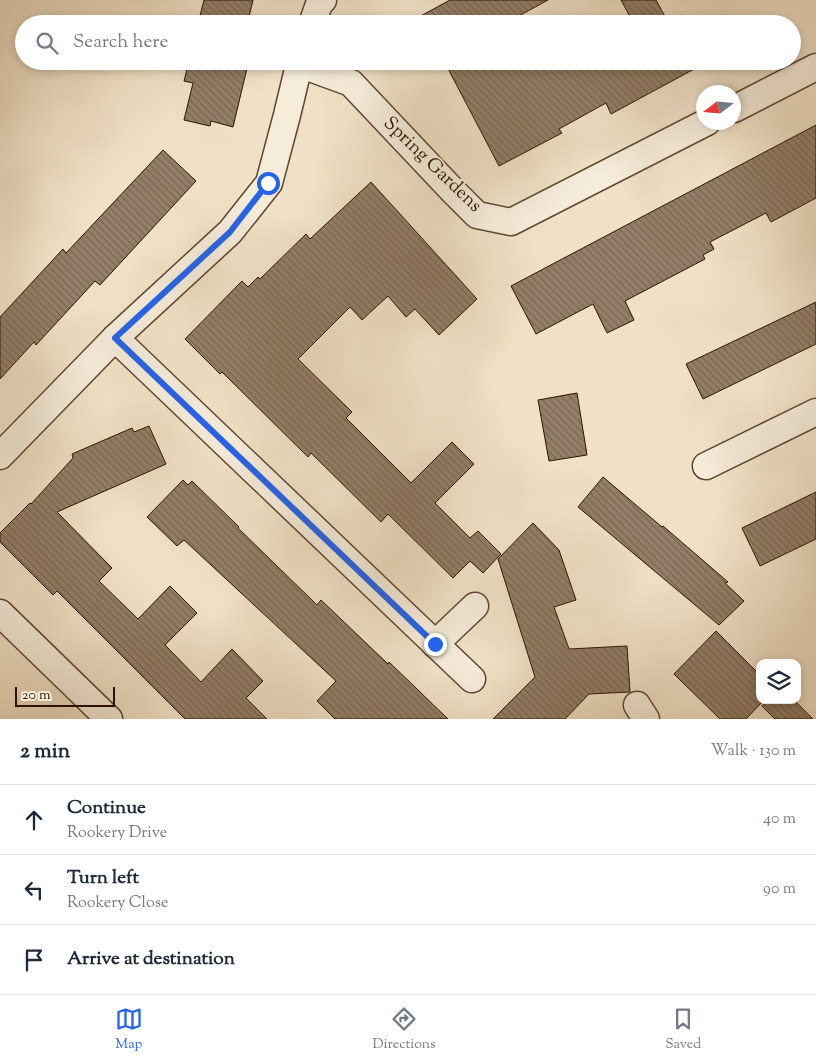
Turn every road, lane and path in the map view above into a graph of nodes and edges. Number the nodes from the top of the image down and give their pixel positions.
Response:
1 (323, 0) edge
2 (315, 15) edge
3 (816, 67) edge
4 (297, 70) edge
5 (317, 70) edge
6 (741, 105) edge
7 (696, 128) edge
8 (115, 338) junction
9 (816, 412) edge
10 (0, 456) edge
11 (706, 466) dead end
12 (475, 606) dead end
13 (0, 613) edge
14 (435, 644) junction
15 (472, 679) dead end
16 (109, 719) edge

1 - 2 street
3 - 6 street
4 - 8 street
5 - 7 street, Spring Gardens
8 - 10 street
8 - 14 street
9 - 11 street
12 - 14 street
13 - 16 street
14 - 15 street

